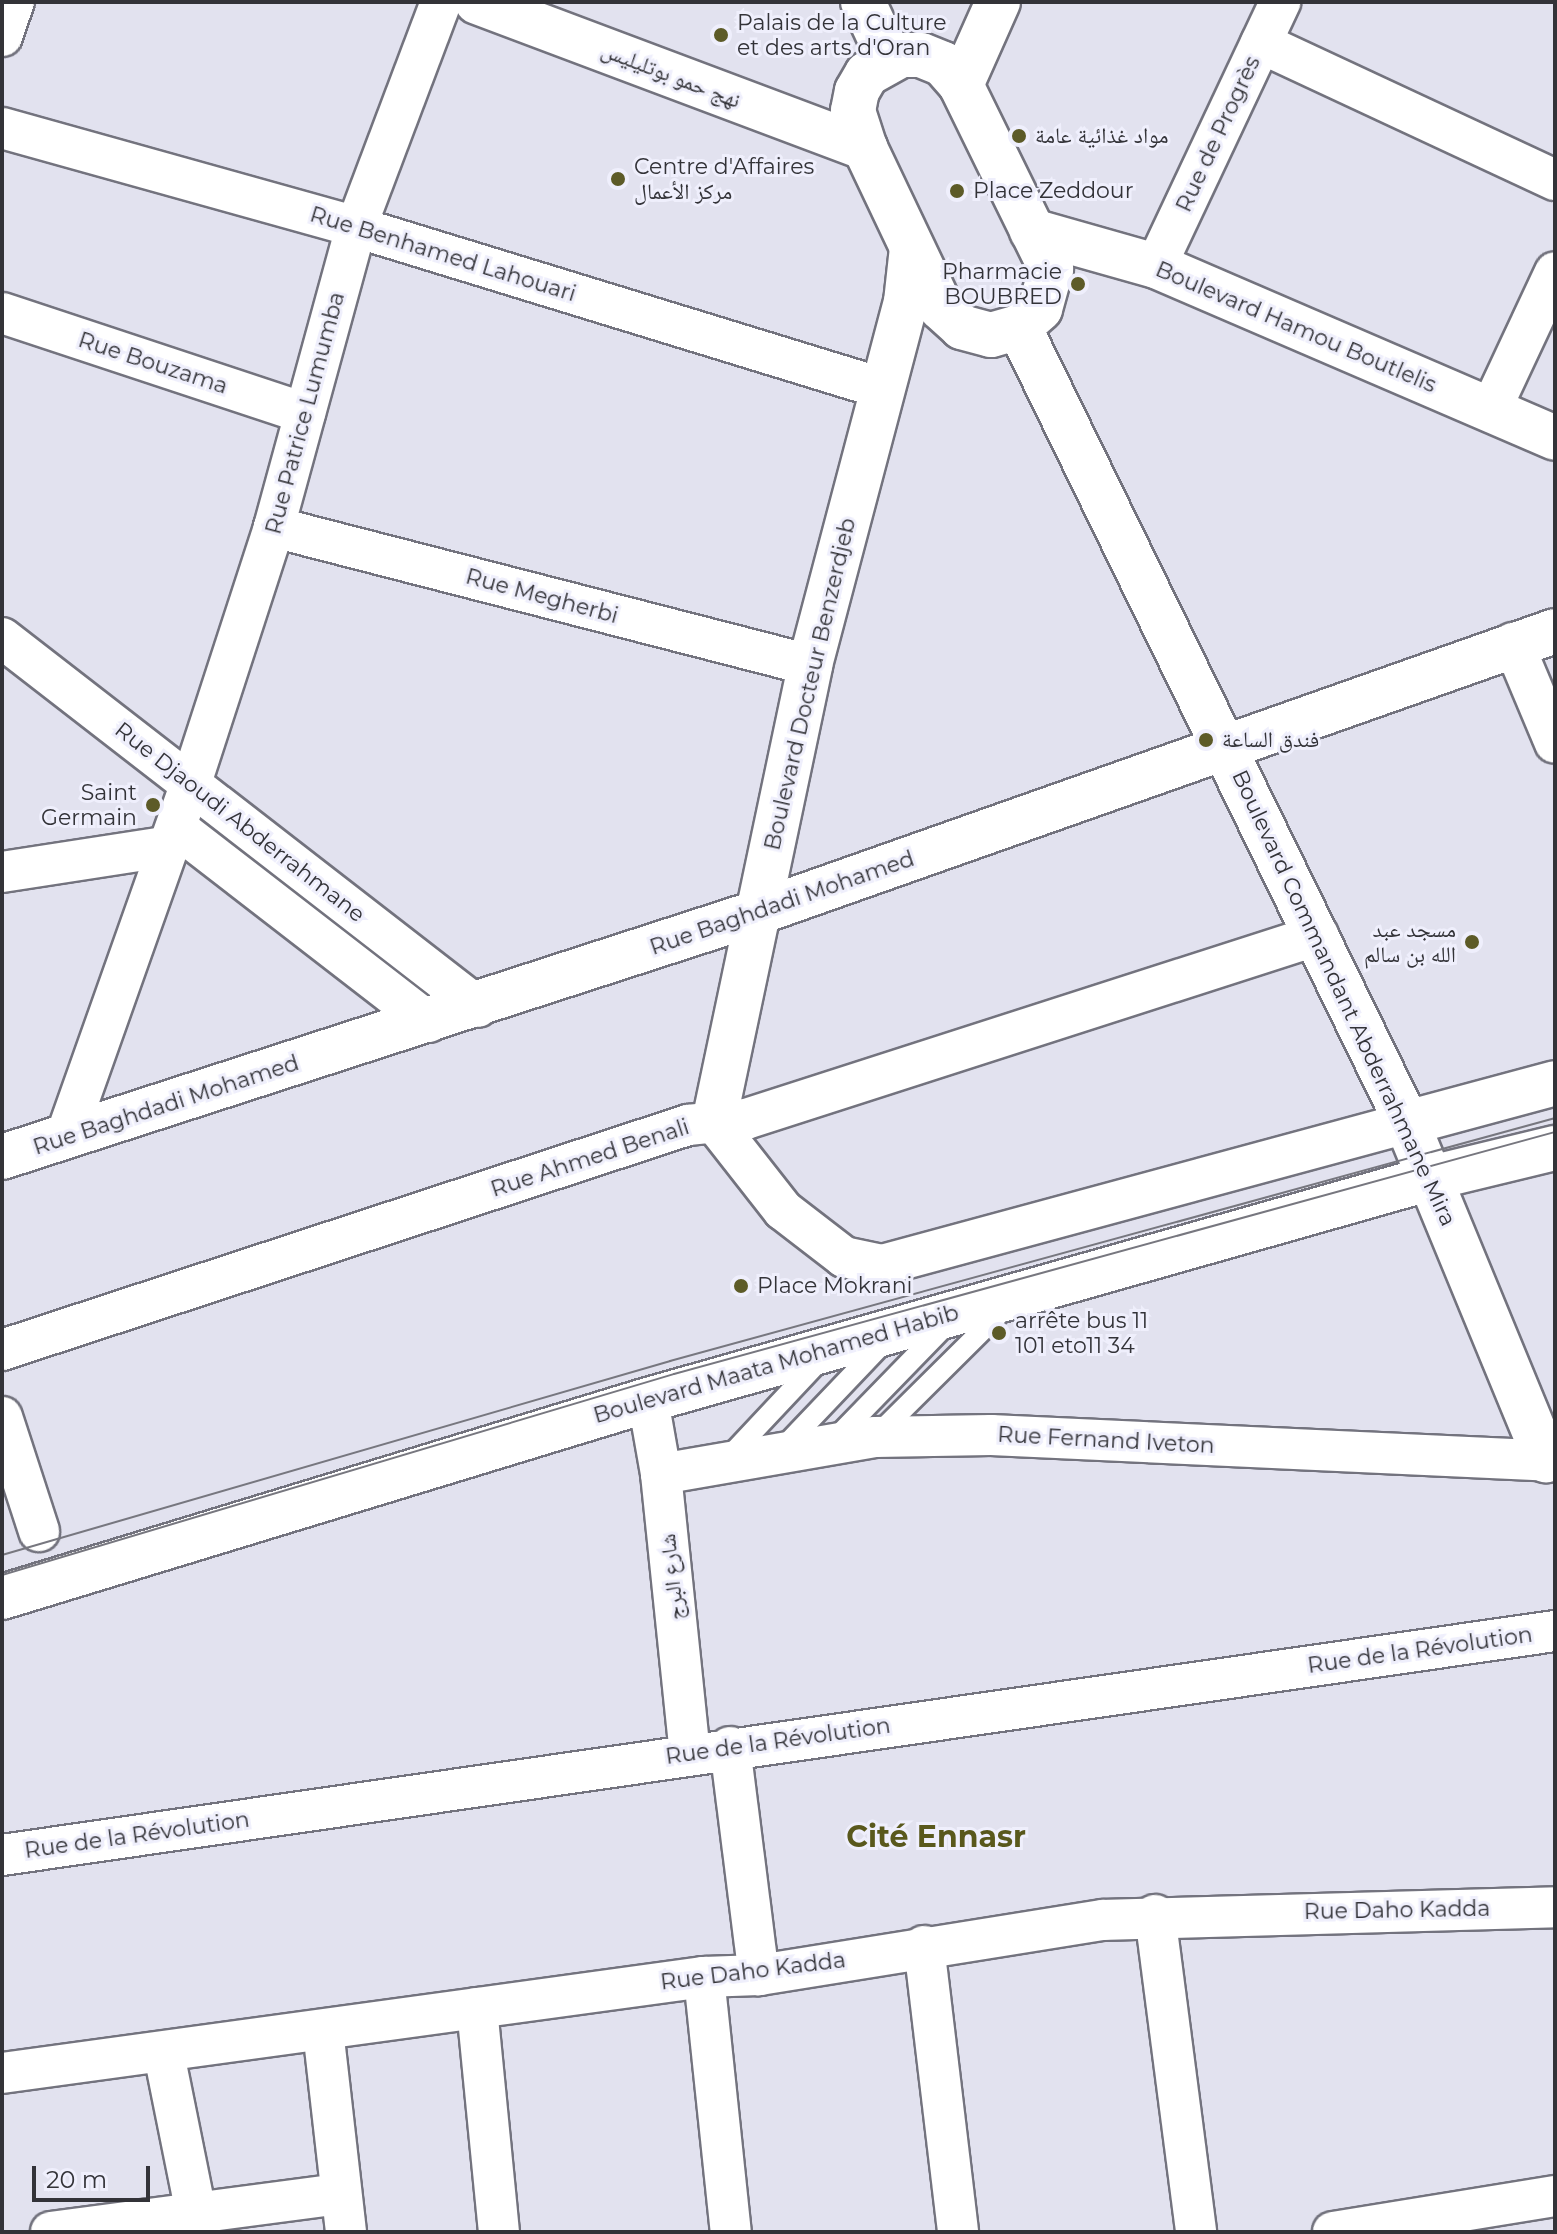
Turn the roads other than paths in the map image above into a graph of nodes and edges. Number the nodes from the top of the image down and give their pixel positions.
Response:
1 (14, 2) edge
2 (441, 2) edge
3 (477, 2) edge
4 (863, 2) edge
5 (998, 2) edge
6 (1280, 2) edge
7 (2, 36) edge
8 (1261, 43) junction
9 (890, 60) junction
10 (961, 85) junction
11 (2, 128) edge
12 (865, 148) junction
13 (1555, 180) edge
14 (356, 227) junction
15 (1032, 231) junction
16 (912, 248) junction
17 (1156, 266) junction
18 (1555, 272) edge
19 (2, 313) edge
20 (1019, 327) junction
21 (881, 388) junction
22 (1490, 411) junction
23 (305, 413) junction
24 (1555, 438) edge
25 (274, 527) junction
26 (1555, 631) edge
27 (2, 638) edge
28 (1513, 643) junction
29 (810, 665) junction
30 (1555, 743) edge
31 (1227, 748) junction
32 (191, 783) junction
33 (172, 836) junction
34 (2, 872) edge
35 (759, 912) junction
36 (1318, 935) junction
37 (478, 1007) junction
38 (428, 1022) junction
39 (1555, 1083) edge
40 (714, 1122) junction
41 (1407, 1123) junction
42 (66, 1136) junction
43 (1555, 1148) edge
44 (2, 1157) edge
45 (1431, 1178) junction
46 (1018, 1295) junction
47 (958, 1312) junction
48 (896, 1330) junction
49 (832, 1348) junction
50 (2, 1350) edge
51 (648, 1400) junction
52 (2, 1417) edge
53 (875, 1437) junction
54 (833, 1442) junction
55 (781, 1451) junction
56 (728, 1458) junction
57 (1550, 1461) edge
58 (661, 1474) junction
59 (39, 1531) dead end
60 (2, 1597) edge
61 (1555, 1631) edge
62 (730, 1747) junction
63 (690, 1754) junction
64 (2, 1855) edge
65 (1555, 1907) edge
66 (1155, 1915) junction
67 (924, 1946) junction
68 (759, 1975) junction
69 (704, 1977) junction
70 (477, 2008) junction
71 (323, 2030) junction
72 (164, 2054) junction
73 (2, 2073) edge
74 (1555, 2196) edge
75 (343, 2213) edge
76 (199, 2223) edge
77 (51, 2232) edge
78 (499, 2232) edge
79 (731, 2232) edge
80 (958, 2232) edge
81 (1196, 2232) edge
82 (1333, 2232) edge

1 - 7 street
2 - 14 street, Rue Patrice Lumumba
3 - 12 main road, نهج حمو بوتليليس
4 - 9 main road
5 - 10 main road
6 - 8 street, Rue de Progrès
8 - 13 street
8 - 17 street, Rue de Progrès
9 - 10 main road
9 - 12 main road
10 - 15 main road
11 - 14 street, Rue Benhamed Lahouari
12 - 16 main road
14 - 21 street, Rue Benhamed Lahouari
14 - 23 street, Rue Patrice Lumumba
15 - 17 main road, Boulevard Hamou Boutlelis
15 - 20 main road
16 - 20 main road
16 - 21 main road, Boulevard Docteur Benzerdjeb
17 - 22 main road, Boulevard Hamou Boutlelis
18 - 22 street
19 - 23 street, Rue Bouzama
20 - 31 main road, Boulevard Commandant Abderrahmane Mira
21 - 29 main road, Boulevard Docteur Benzerdjeb
22 - 24 main road, Boulevard Hamou Boutlelis
23 - 25 street, Rue Patrice Lumumba
25 - 29 street, Rue Megherbi
25 - 32 street, Rue Patrice Lumumba
26 - 28 main road, Rue Baghdadi Mohamed
27 - 32 street, Rue Djaoudi Abderrahmane
28 - 30 street
28 - 31 main road, Rue Baghdadi Mohamed
29 - 35 main road, Boulevard Docteur Benzerdjeb
31 - 35 main road, Rue Baghdadi Mohamed
31 - 36 main road, Boulevard Commandant Abderrahmane Mira
32 - 33 street, Rue Patrice Lumumba
32 - 37 street, Rue Djaoudi Abderrahmane
33 - 34 street
33 - 38 street
33 - 42 street, Rue Patrice Lumumba
35 - 37 main road, Rue Baghdadi Mohamed
35 - 40 main road, Boulevard Docteur Benzerdjeb
36 - 40 street, Rue Ahmed Benali
36 - 41 main road, Boulevard Commandant Abderrahmane Mira
37 - 38 main road, Rue Baghdadi Mohamed
38 - 42 main road, Rue Baghdadi Mohamed
39 - 41 main road
40 - 41 street
40 - 50 street, Rue Ahmed Benali
41 - 45 main road, Boulevard Commandant Abderrahmane Mira
42 - 44 main road, Rue Baghdadi Mohamed
43 - 45 main road, Boulevard Maata Mohamed Habib
45 - 46 main road, Boulevard Maata Mohamed Habib
45 - 57 main road, Boulevard Commandant Abderrahmane Mira
46 - 47 main road, Boulevard Maata Mohamed Habib
46 - 53 lane
47 - 48 main road, Boulevard Maata Mohamed Habib
47 - 54 lane
48 - 49 main road, Boulevard Maata Mohamed Habib
48 - 55 lane
49 - 51 main road, Boulevard Maata Mohamed Habib
49 - 56 lane
51 - 58 street, شارع البرج
51 - 60 main road, Boulevard Maata Mohamed Habib
52 - 59 street
53 - 54 street, Rue Fernand Iveton
53 - 57 street, Rue Fernand Iveton
54 - 55 street, Rue Fernand Iveton
55 - 56 street, Rue Fernand Iveton
56 - 58 street, Rue Fernand Iveton
58 - 63 street, شارع البرج
61 - 62 street, Rue de la Révolution
62 - 63 street, Rue de la Révolution
62 - 68 street
63 - 64 street, Rue de la Révolution
65 - 66 street, Rue Daho Kadda
66 - 67 street, Rue Daho Kadda
66 - 81 street
67 - 68 street, Rue Daho Kadda
67 - 80 street
68 - 69 street, Rue Daho Kadda
69 - 70 street, Rue Daho Kadda
69 - 79 street
70 - 71 street, Rue Daho Kadda
70 - 78 street
71 - 72 street, Rue Daho Kadda
71 - 75 street
72 - 73 street, Rue Daho Kadda
72 - 76 street
74 - 82 street
75 - 76 street
76 - 77 street

